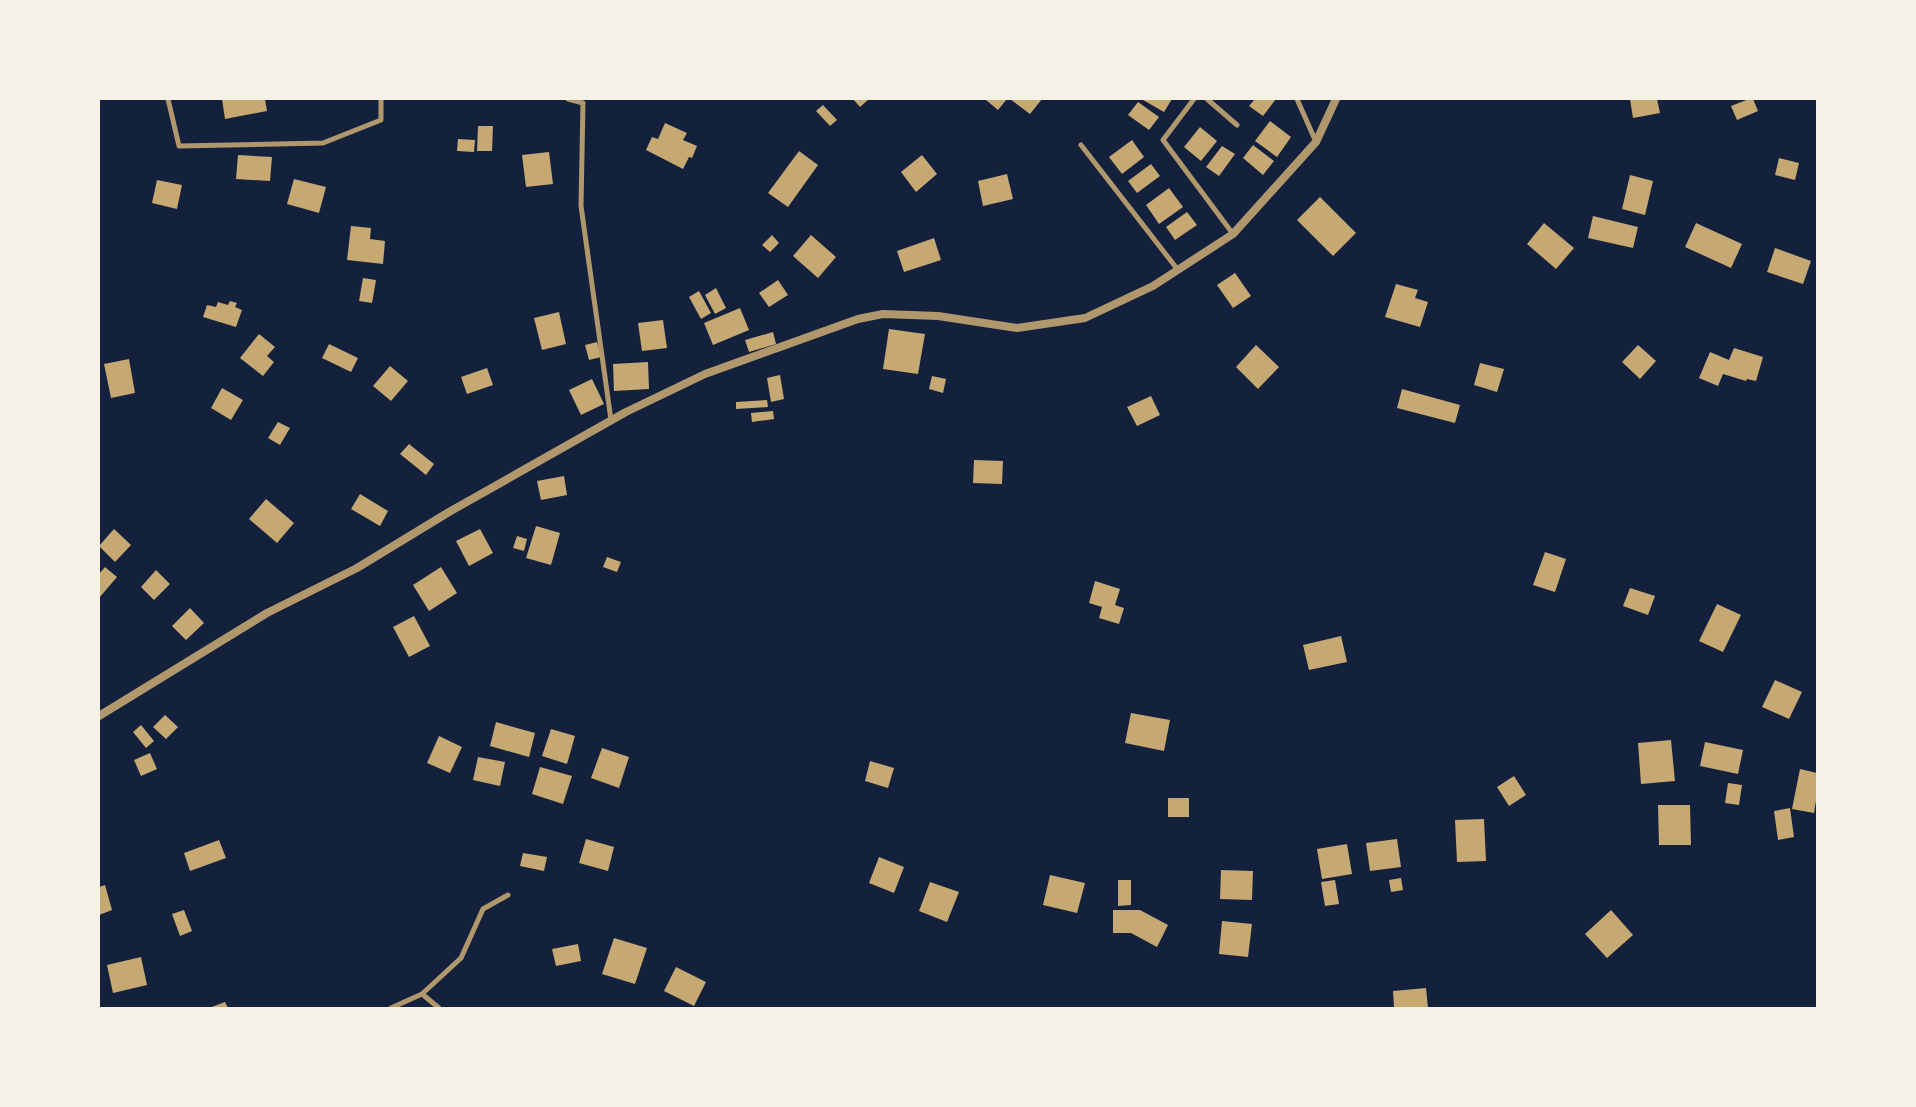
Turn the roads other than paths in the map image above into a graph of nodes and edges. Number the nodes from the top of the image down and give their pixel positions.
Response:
1 (168, 99) edge
2 (382, 99) edge
3 (568, 99) edge
4 (1194, 99) edge
5 (1207, 99) edge
6 (1297, 99) edge
7 (1336, 99) edge
8 (1237, 125) dead end
9 (1316, 142) junction
10 (1081, 145) dead end
11 (1233, 234) junction
12 (1178, 270) junction
13 (611, 420) junction
14 (99, 716) edge
15 (508, 895) dead end
16 (422, 994) junction
17 (391, 1008) edge
18 (439, 1008) edge

1 - 2 street
3 - 13 street
4 - 11 street
5 - 8 street
6 - 9 street
7 - 9 street
9 - 11 street
10 - 12 street
11 - 12 street
12 - 13 street
13 - 14 street
15 - 16 street
16 - 17 street
16 - 18 street

